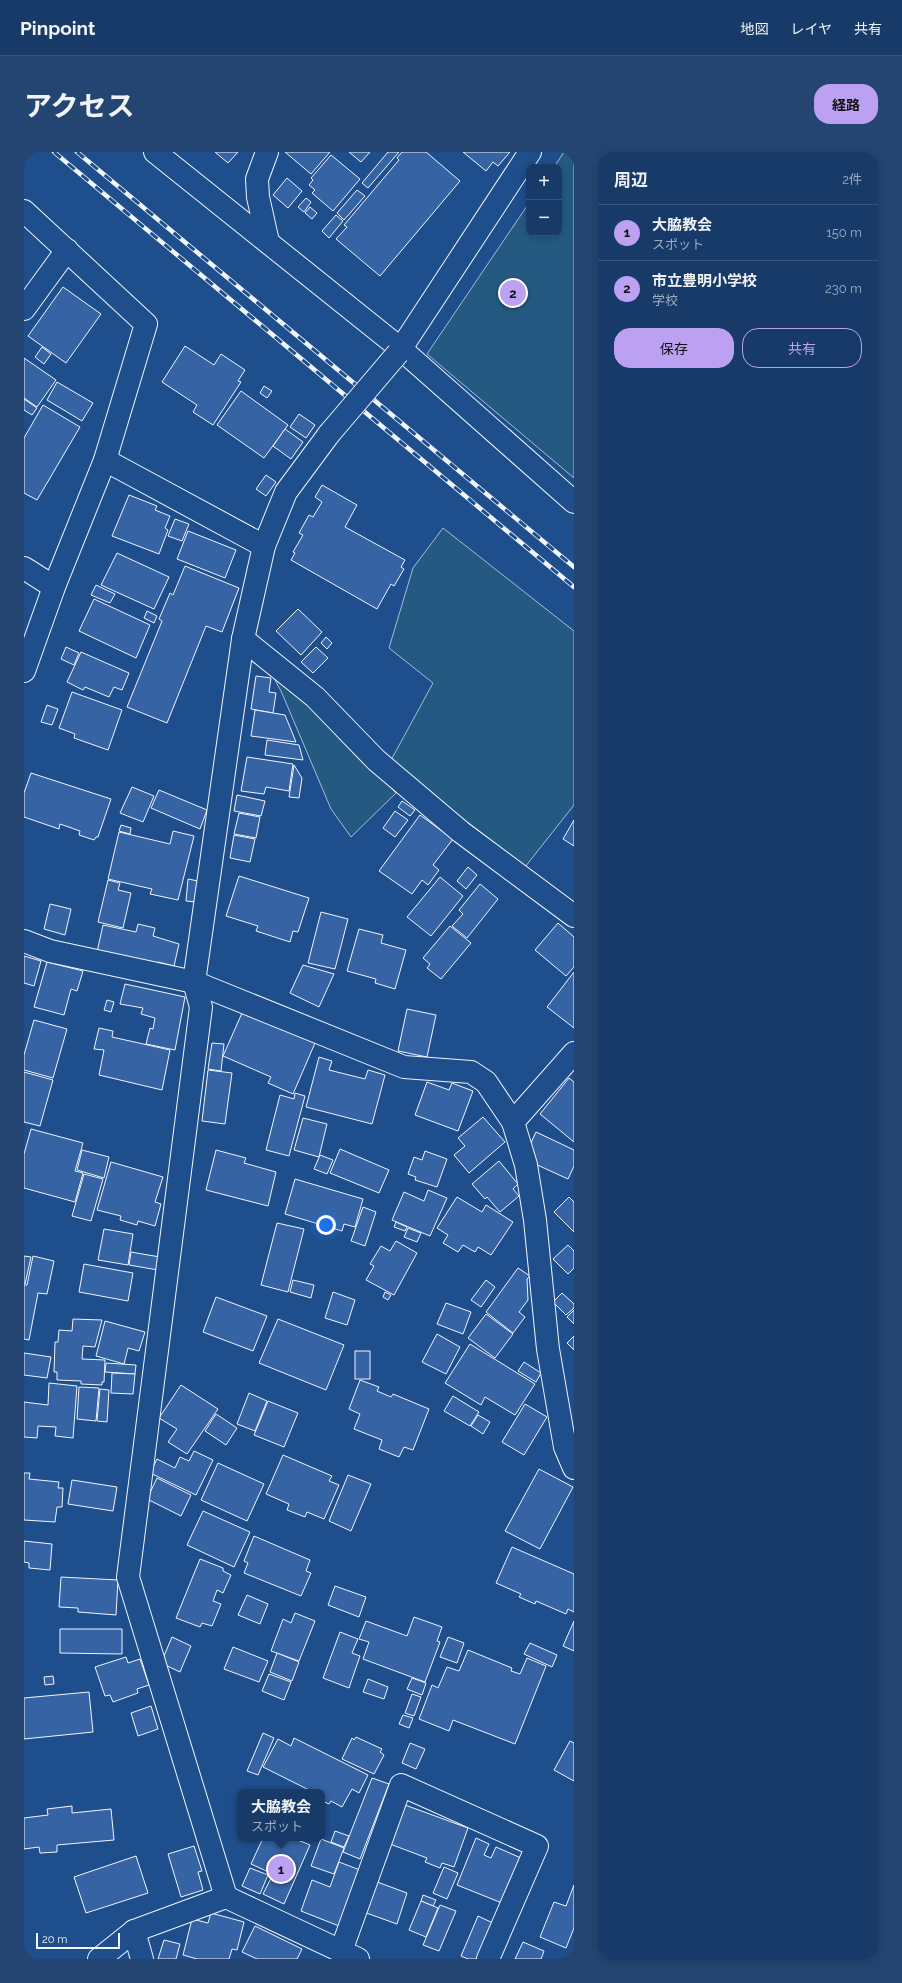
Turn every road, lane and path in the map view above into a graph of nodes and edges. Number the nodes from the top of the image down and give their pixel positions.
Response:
1 (155, 152) edge
2 (267, 152) edge
3 (530, 152) edge
4 (24, 211) edge
5 (268, 242) junction
6 (67, 250) junction
7 (24, 309) edge
8 (399, 351) junction
9 (105, 460) junction
10 (574, 502) edge
11 (264, 546) junction
12 (24, 568) edge
13 (54, 587) junction
14 (243, 639) junction
15 (24, 671) edge
16 (574, 916) edge
17 (24, 941) edge
18 (194, 982) junction
19 (574, 1054) edge
20 (513, 1122) junction
21 (574, 1468) edge
22 (226, 1897) junction
23 (134, 1931) junction
24 (350, 1955) edge
25 (99, 1959) edge
26 (142, 1959) edge
27 (488, 1959) edge

1 - 5 street
2 - 5 street
3 - 8 street
4 - 6 street
5 - 8 street
6 - 7 street
6 - 9 street
8 - 10 street
8 - 11 street, bridge
9 - 11 street
9 - 13 street
11 - 14 street
12 - 13 street
13 - 15 street
14 - 16 street
14 - 18 street
17 - 18 street
18 - 20 street
18 - 22 street
19 - 20 street
20 - 21 street
22 - 23 street
22 - 24 street
23 - 25 street
23 - 26 street
24 - 27 street

